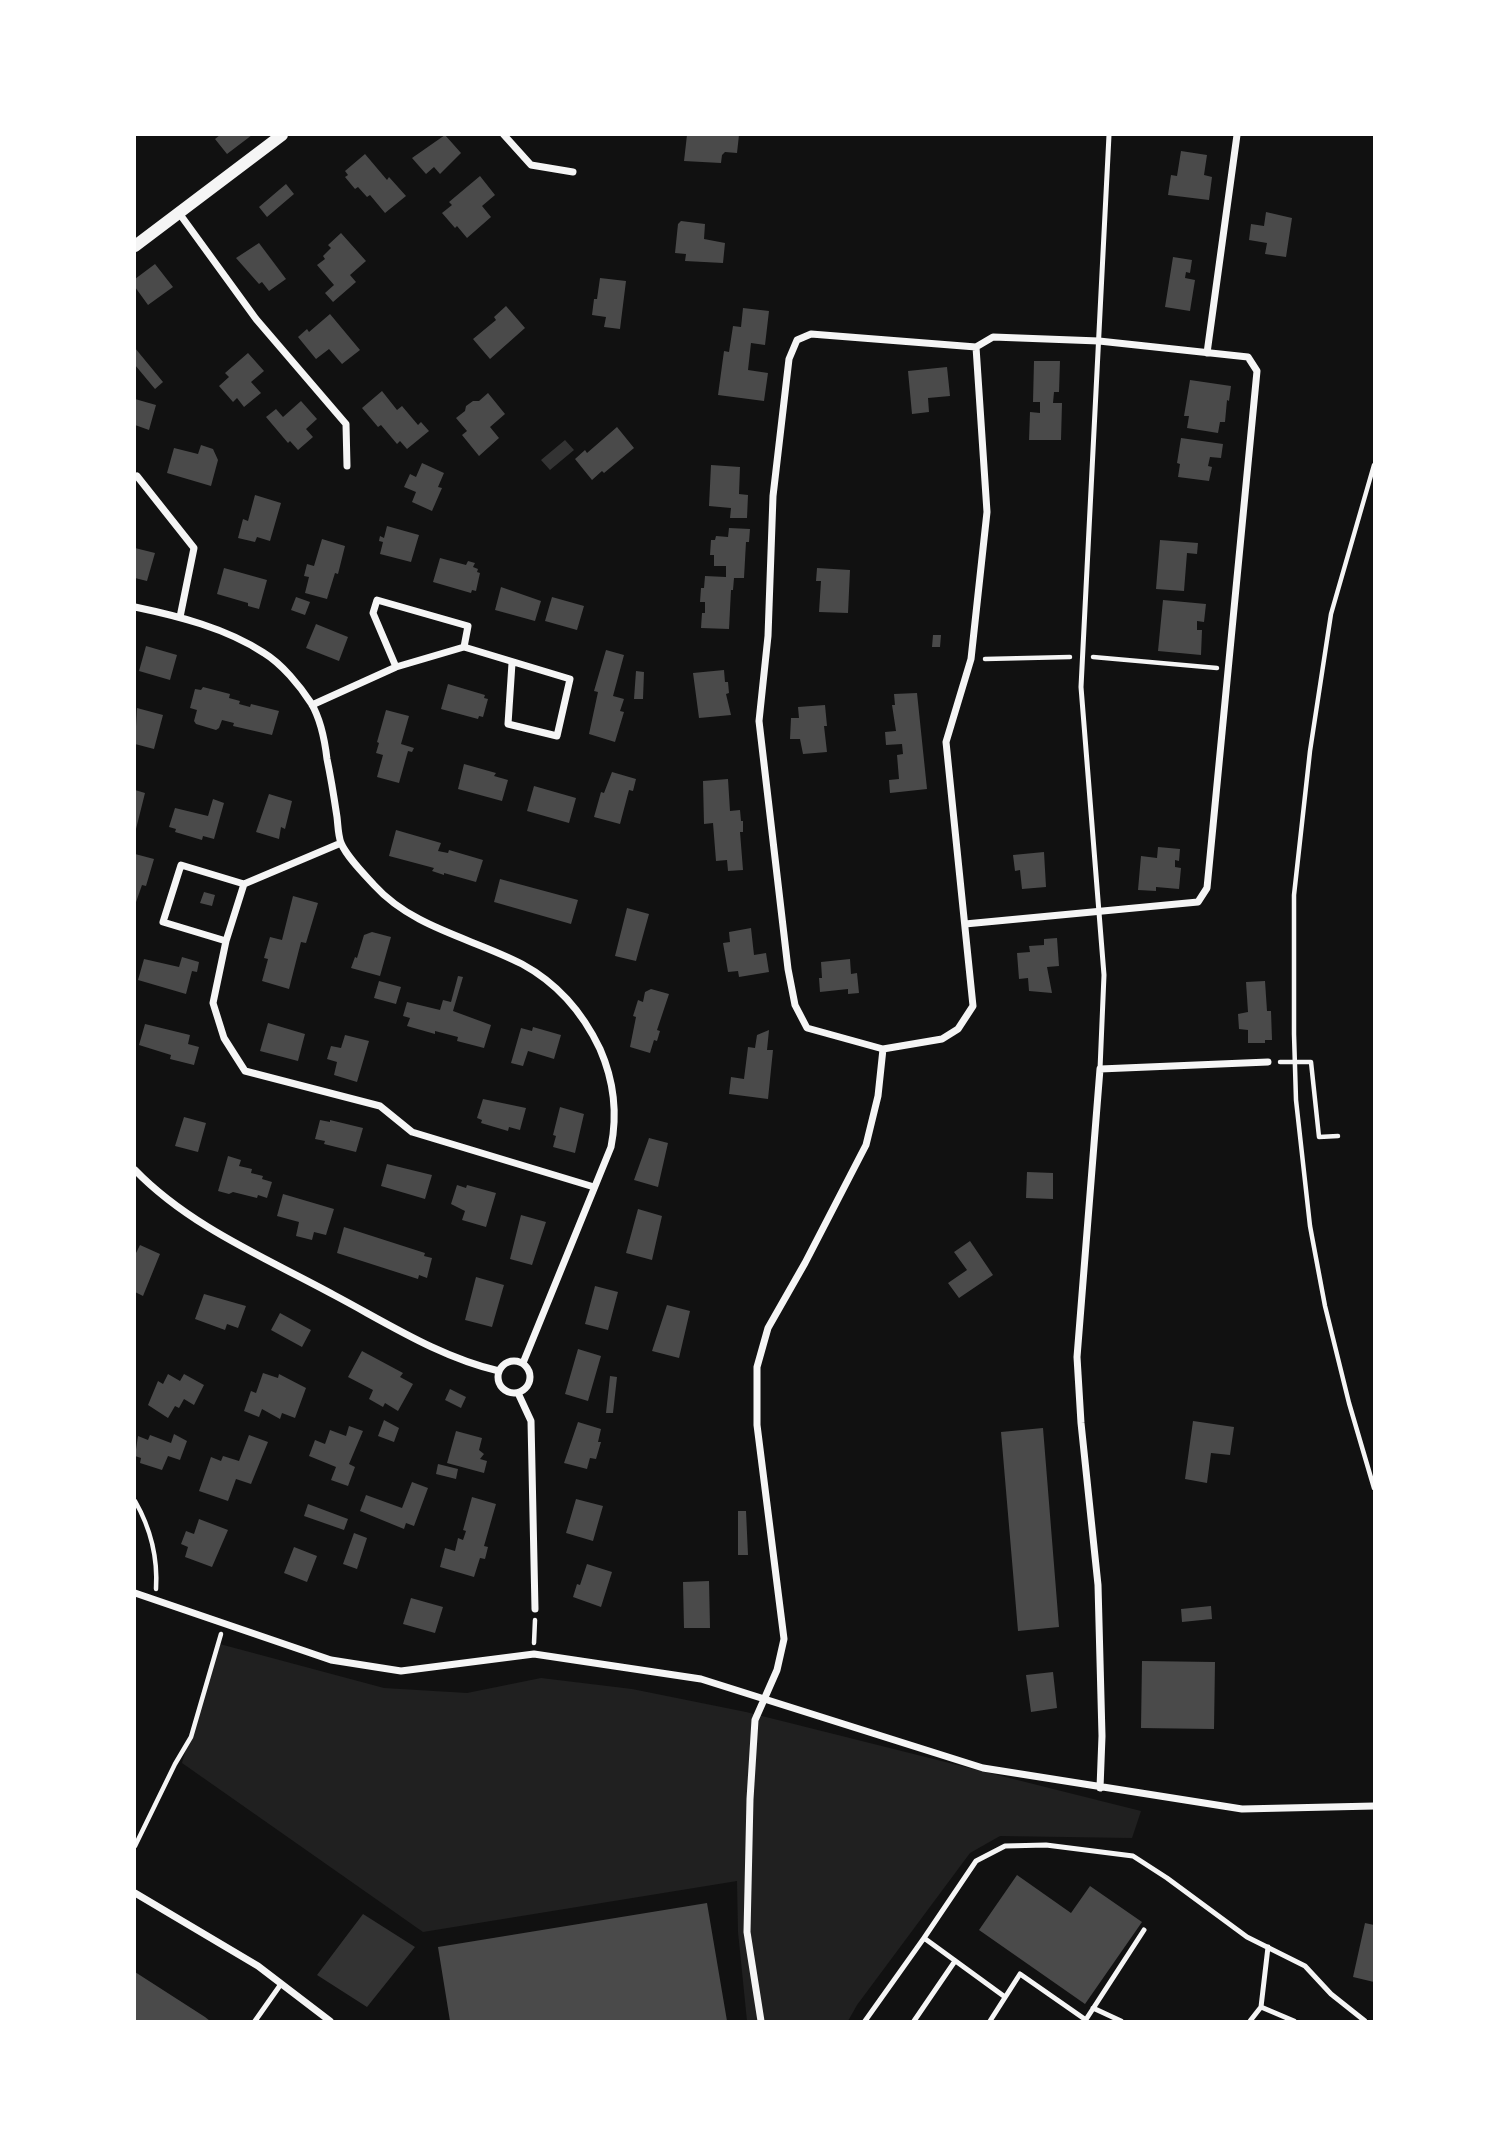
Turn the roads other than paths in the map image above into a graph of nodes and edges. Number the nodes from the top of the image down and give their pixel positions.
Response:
1 (282, 135) edge
2 (504, 135) edge
3 (1109, 135) edge
4 (1237, 135) edge
5 (573, 172) dead end
6 (179, 213) junction
7 (135, 246) edge
8 (1099, 341) junction
9 (976, 346) junction
10 (1207, 353) junction
11 (347, 466) dead end
12 (138, 476) dead end
13 (135, 607) edge
14 (180, 617) junction
15 (464, 648) junction
16 (512, 663) junction
17 (396, 667) junction
18 (312, 705) junction
19 (341, 843) junction
20 (244, 884) junction
21 (1099, 913) junction
22 (965, 924) junction
23 (226, 941) junction
24 (883, 1049) junction
25 (1268, 1062) road end
26 (1100, 1069) junction
27 (135, 1170) edge
28 (594, 1187) junction
29 (523, 1363) junction
30 (499, 1371) junction
31 (519, 1393) junction
32 (135, 1593) edge
33 (535, 1609) road end
34 (763, 1699) junction
35 (1100, 1787) junction
36 (1374, 1806) edge
37 (135, 1893) edge
38 (1144, 1930) dead end
39 (924, 1938) junction
40 (1268, 1947) junction
41 (956, 1961) junction
42 (281, 1984) junction
43 (1005, 1997) junction
44 (1261, 2007) junction
45 (1093, 2008) junction
46 (255, 2021) edge
47 (330, 2021) edge
48 (761, 2021) edge
49 (865, 2021) edge
50 (914, 2021) edge
51 (990, 2021) edge
52 (1085, 2021) edge
53 (1121, 2021) edge
54 (1250, 2021) edge
55 (1294, 2021) edge
56 (1365, 2021) edge

1 - 6 street
2 - 5 street
3 - 8 lane
4 - 10 street
6 - 7 street
6 - 11 street
8 - 9 street
8 - 10 street
8 - 21 lane
9 - 22 street
9 - 24 street
10 - 21 street
12 - 14 street
13 - 14 street
14 - 18 street
15 - 16 street
15 - 17 street
15 - 17 street
16 - 16 street
17 - 18 street
18 - 19 street
19 - 20 street
19 - 28 street
20 - 23 street
20 - 23 street
21 - 22 street
21 - 26 lane
22 - 24 street
23 - 28 street
24 - 34 street
25 - 26 street
26 - 35 street
27 - 30 street
28 - 29 street
29 - 30 street
29 - 31 street
30 - 31 street
31 - 33 street
32 - 34 street
34 - 35 street
34 - 48 street
35 - 36 street
37 - 42 street
38 - 45 lane
39 - 40 lane
39 - 41 lane
39 - 49 lane
40 - 44 lane
40 - 56 lane
41 - 43 lane
41 - 50 lane
42 - 46 lane
42 - 47 street
43 - 51 lane
43 - 52 lane
44 - 54 lane
44 - 55 lane
45 - 52 lane
45 - 53 lane

